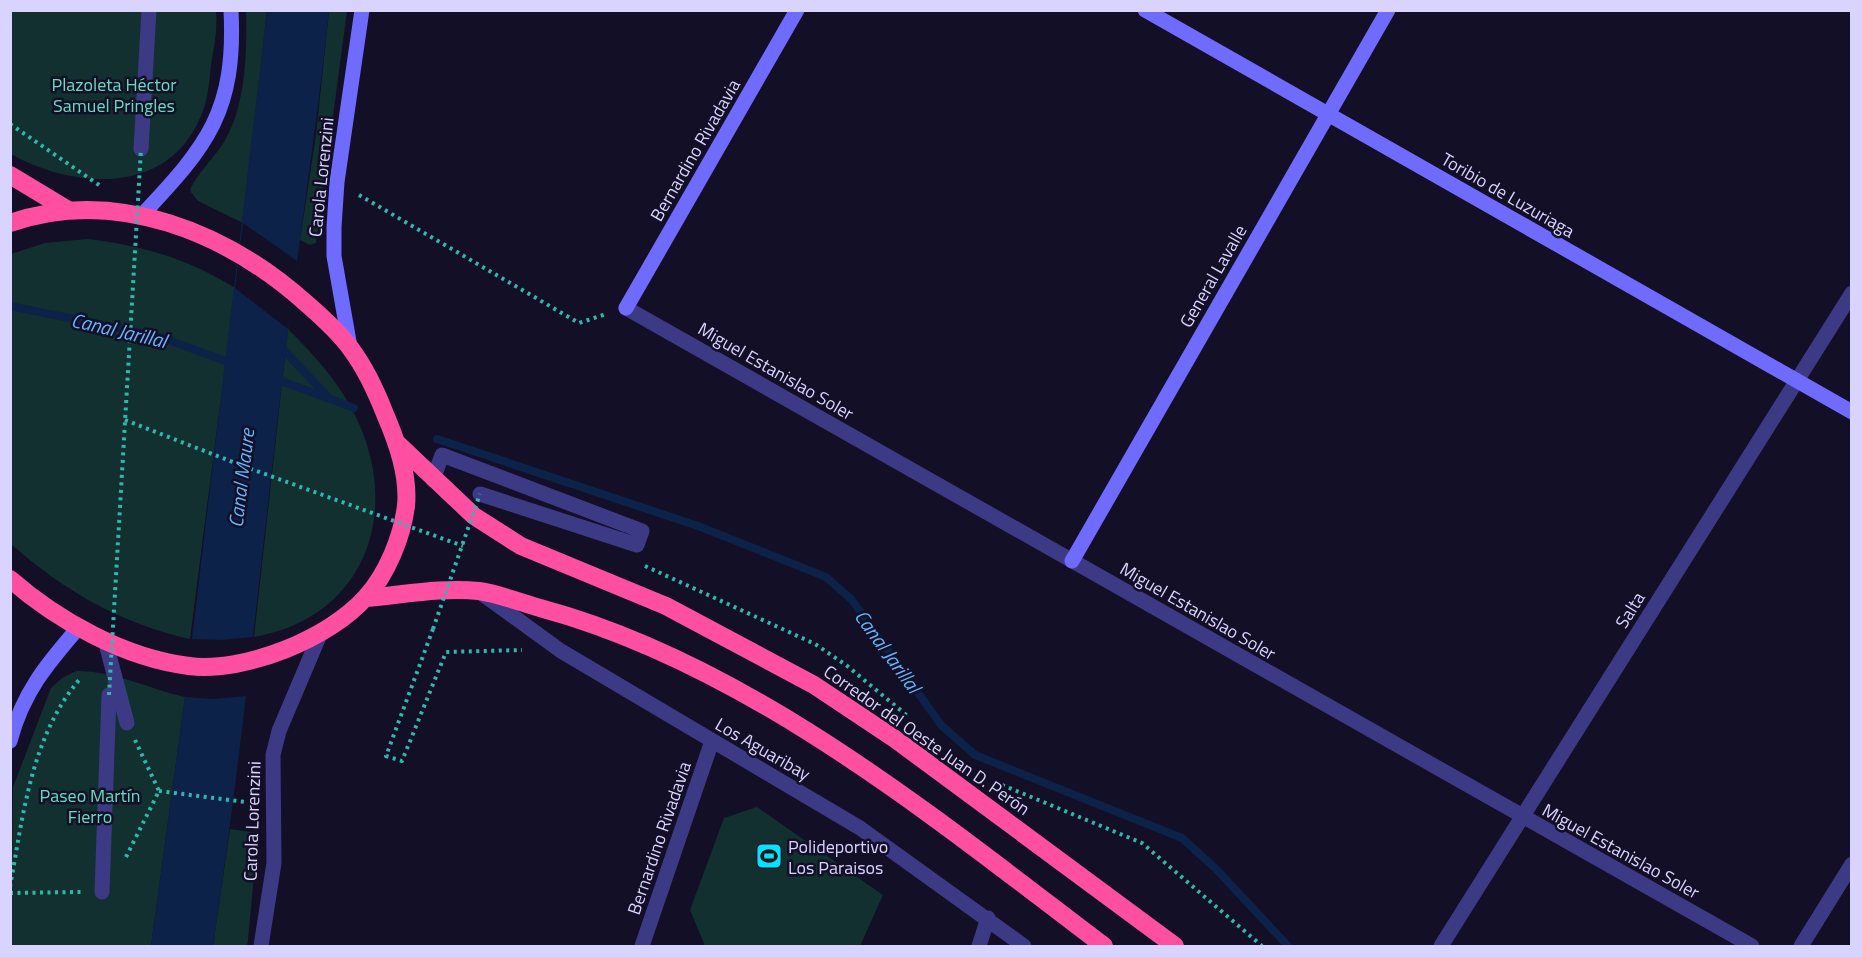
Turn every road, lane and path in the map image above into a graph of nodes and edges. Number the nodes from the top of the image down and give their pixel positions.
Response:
1 (149, 10) edge
2 (231, 10) edge
3 (362, 10) edge
4 (797, 10) edge
5 (1145, 10) edge
6 (1388, 10) edge
7 (1328, 115) junction
8 (10, 124) edge
9 (16, 128) junction
10 (10, 134) edge
11 (141, 148) joint
12 (10, 175) edge
13 (337, 182) junction
14 (104, 188) dead end
15 (68, 210) junction
16 (138, 211) junction
17 (10, 223) edge
18 (1851, 293) edge
19 (626, 308) junction
20 (350, 346) junction
21 (1797, 381) junction
22 (1851, 412) edge
23 (125, 420) junction
24 (398, 444) junction
25 (433, 480) junction
26 (480, 494) joint
27 (463, 546) junction
28 (1072, 561) junction
29 (10, 579) edge
30 (479, 591) junction
31 (366, 598) junction
32 (79, 627) junction
33 (321, 632) junction
34 (105, 640) junction
35 (508, 650) dead end
36 (79, 680) dead end
37 (109, 694) joint
38 (127, 723) joint
39 (10, 741) edge
40 (712, 741) junction
41 (275, 806) junction
42 (1523, 818) junction
43 (1851, 864) edge
44 (10, 887) edge
45 (102, 892) dead end
46 (988, 918) junction
47 (261, 946) edge
48 (642, 946) edge
49 (979, 946) edge
50 (1024, 946) edge
51 (1104, 946) edge
52 (1174, 946) edge
53 (1441, 946) edge
54 (1752, 946) edge
55 (1801, 946) edge

1 - 11 street
2 - 16 street
3 - 13 street, Carola Lorenzini
4 - 19 street, Bernardino Rivadavia
5 - 7 street, Toribio de Luzuriaga
6 - 7 street, General Lavalle
7 - 21 street, Toribio de Luzuriaga
7 - 28 street, General Lavalle
8 - 9 path
9 - 10 path
9 - 14 path
11 - 23 path, bridge
12 - 15 highway
13 - 19 path
13 - 20 street, Carola Lorenzini
15 - 16 highway
15 - 17 highway
16 - 20 highway
18 - 21 street, Salta
19 - 28 street, Miguel Estanislao Soler
20 - 24 highway
21 - 22 street, Toribio de Luzuriaga
21 - 42 street, Salta
23 - 27 path, bridge
23 - 37 path, bridge
24 - 25 highway, Corredor del Oeste Juan D. Perón
24 - 31 highway
25 - 26 street
25 - 52 highway, Corredor del Oeste Juan D. Perón
26 - 27 path, bridge
27 - 35 path, bridge
28 - 42 street, Miguel Estanislao Soler
29 - 32 highway
30 - 31 highway
30 - 40 street, Los Aguaribay
30 - 51 highway
31 - 33 highway
32 - 34 highway
32 - 39 street
33 - 34 highway
33 - 41 street, Carola Lorenzini
34 - 38 street
36 - 44 path
37 - 45 street
38 - 41 path
40 - 46 street, Los Aguaribay
40 - 48 street, Bernardino Rivadavia
41 - 47 street, Carola Lorenzini
42 - 53 street, Salta
42 - 54 street, Miguel Estanislao Soler
43 - 55 street
46 - 49 street
46 - 50 street, Los Aguaribay

